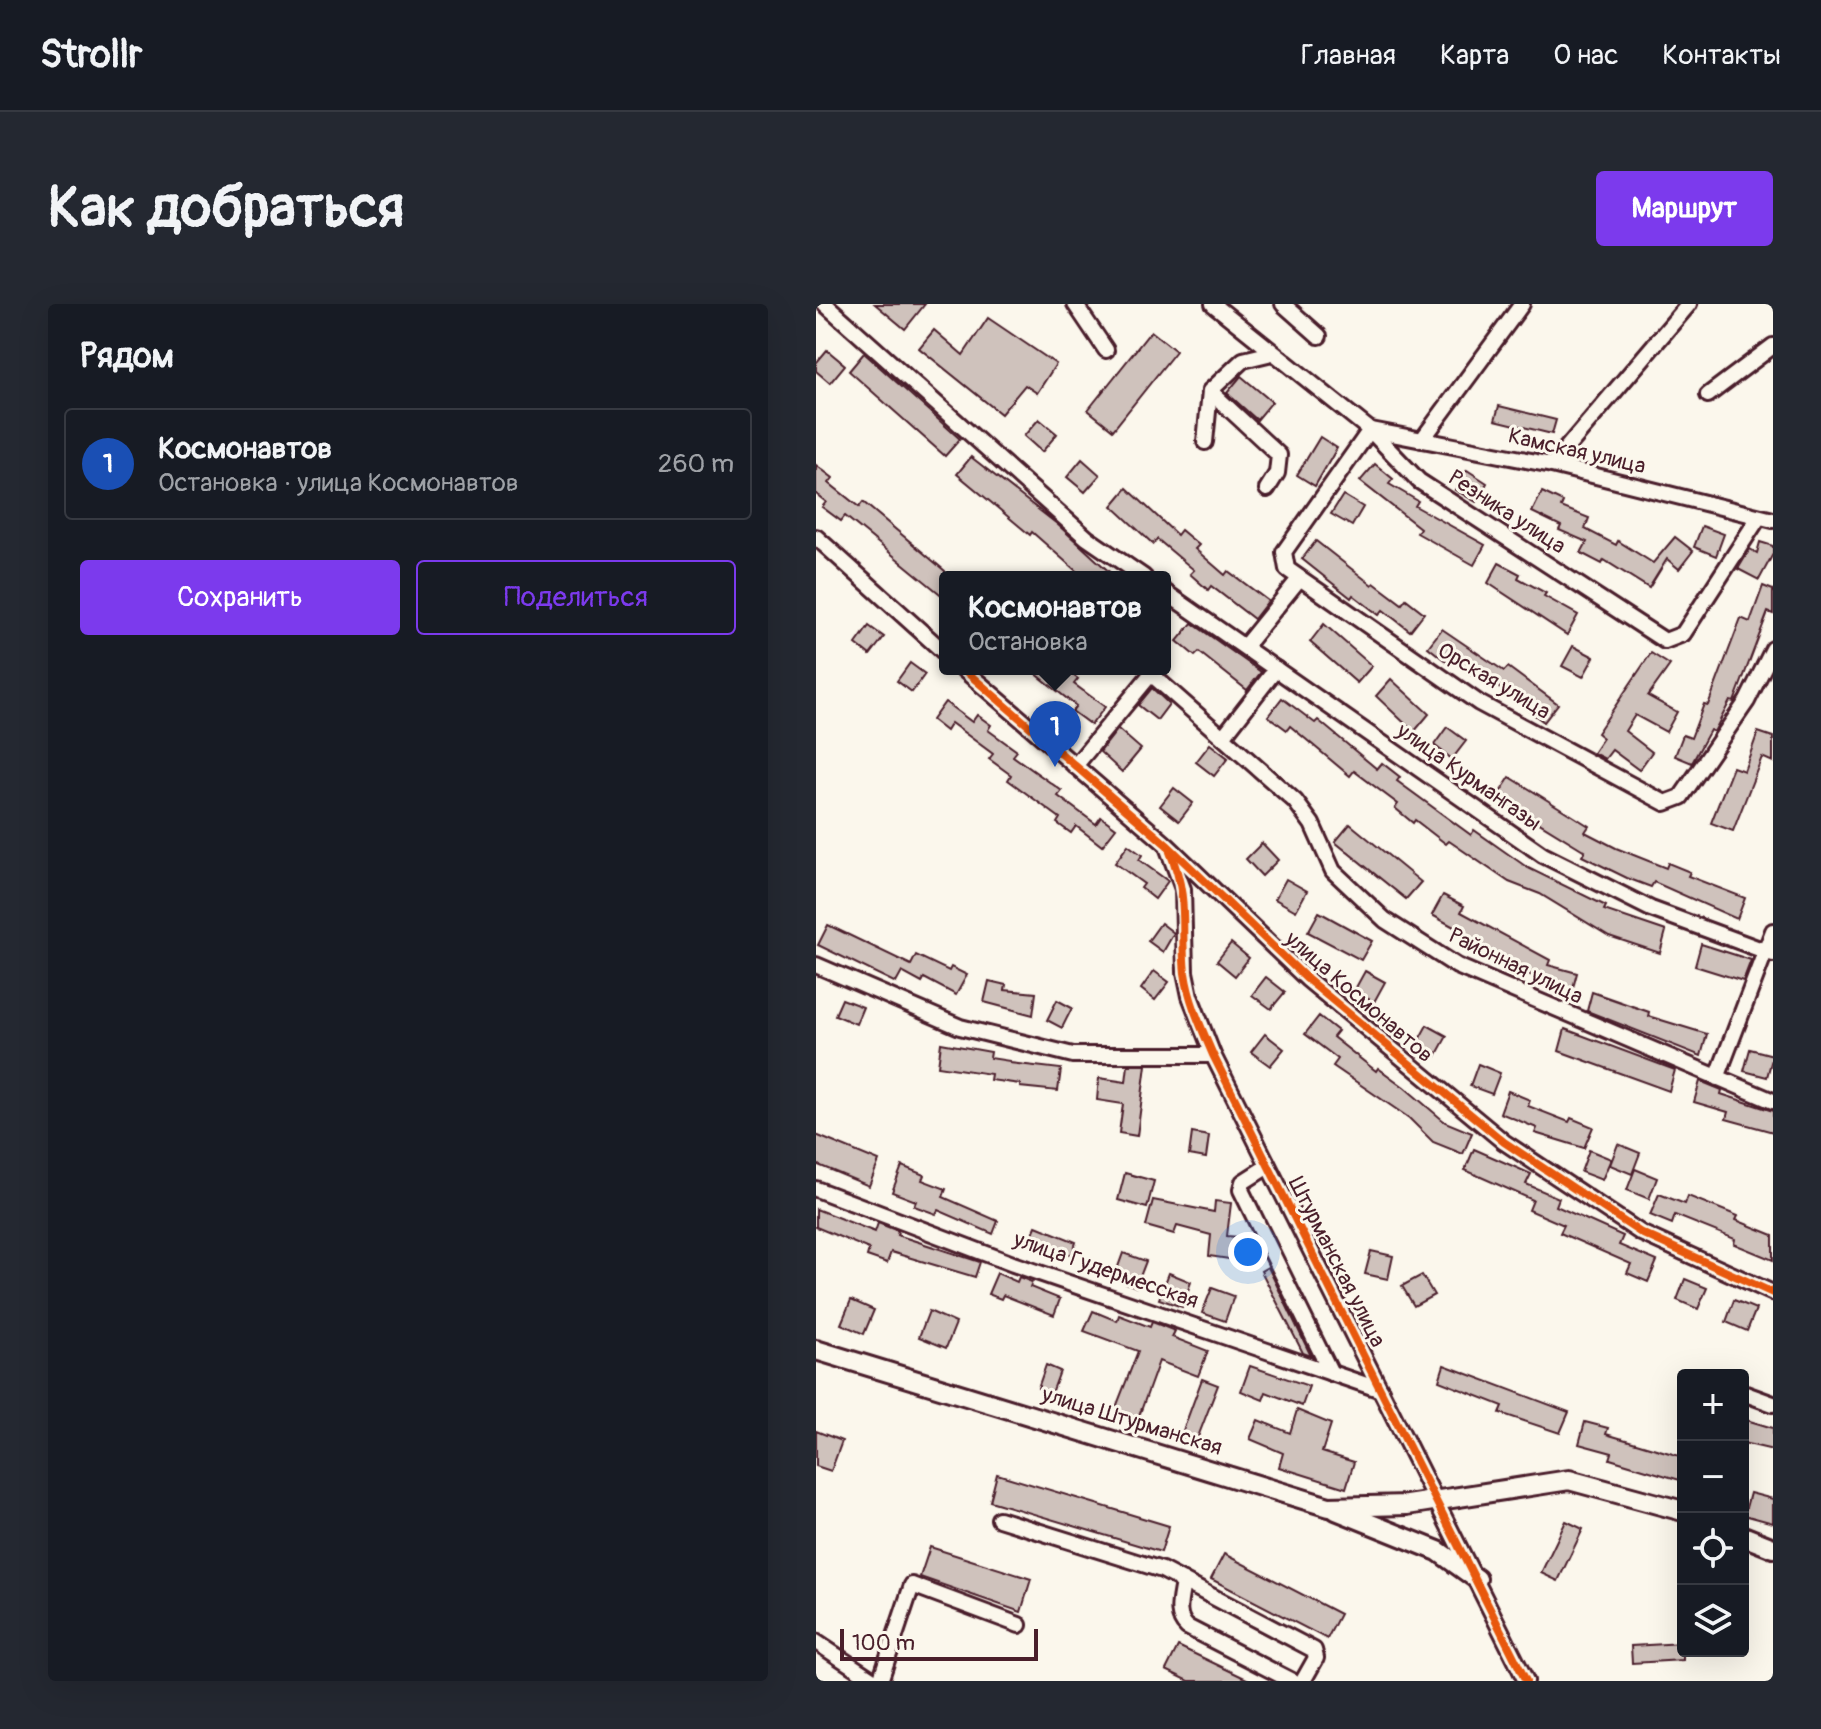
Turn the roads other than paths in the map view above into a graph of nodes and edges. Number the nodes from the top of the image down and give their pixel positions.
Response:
1 (825, 304) edge
2 (1075, 304) edge
3 (1213, 304) edge
4 (1283, 304) edge
5 (1522, 304) edge
6 (1689, 304) edge
7 (1319, 336) dead end
8 (1773, 346) edge
9 (1106, 350) dead end
10 (1272, 353) junction
11 (1210, 391) junction
12 (1708, 395) dead end
13 (1370, 430) junction
14 (1422, 440) junction
15 (1205, 442) dead end
16 (1552, 465) junction
17 (1267, 489) dead end
18 (1766, 519) edge
19 (816, 537) edge
20 (1135, 571) edge
21 (1299, 579) junction
22 (1171, 596) edge
23 (1245, 646) junction
24 (939, 648) edge
25 (1773, 649) edge
26 (1276, 669) junction
27 (970, 675) edge
28 (1150, 675) edge
29 (1152, 675) edge
30 (1223, 737) junction
31 (1075, 766) junction
32 (1167, 845) junction
33 (1773, 931) edge
34 (1768, 952) edge
35 (816, 965) edge
36 (1213, 1055) junction
37 (1717, 1078) junction
38 (1773, 1101) edge
39 (1268, 1166) junction
40 (816, 1189) edge
41 (1773, 1293) edge
42 (816, 1350) edge
43 (1331, 1373) junction
44 (1381, 1390) junction
45 (1749, 1395) edge
46 (1773, 1404) edge
47 (1438, 1500) junction
48 (1326, 1506) junction
49 (1677, 1509) edge
50 (999, 1519) dead end
51 (1749, 1538) edge
52 (1773, 1548) edge
53 (1477, 1579) junction
54 (1183, 1581) junction
55 (1019, 1625) dead end
56 (816, 1642) edge
57 (877, 1681) edge
58 (1292, 1681) edge
59 (1303, 1681) edge
60 (1526, 1681) edge

1 - 20 street
2 - 9 street
3 - 10 street, Резника улица
4 - 7 street
5 - 14 street
6 - 16 street
8 - 12 street
10 - 11 street
10 - 13 street, Резника улица
11 - 15 street
11 - 17 street
13 - 14 street, Камская улица
13 - 18 street, Резника улица
13 - 21 street
14 - 16 street, Камская улица
16 - 18 street, Камская улица
19 - 24 street
21 - 23 street
21 - 25 street, Орская улица
22 - 23 street, улица Курмангазы
23 - 26 street, улица Курмангазы
26 - 30 street
26 - 34 street, улица Курмангазы
27 - 31 street, улица Космонавтов
28 - 31 street, Районная улица
29 - 30 street, Районная улица
30 - 37 street, Районная улица
31 - 32 street, улица Космонавтов
32 - 36 street, Штурманская улица
32 - 41 street, улица Космонавтов
33 - 34 street
34 - 37 street
35 - 36 street
36 - 39 street, Штурманская улица
37 - 38 street, Районная улица
39 - 43 street
39 - 44 street, Штурманская улица
40 - 43 street, улица Гудермесская
42 - 48 main road, улица Штурманская
43 - 44 street, улица Гудермесская
44 - 47 street, Штурманская улица
45 - 46 street
47 - 48 main road, улица Штурманская
47 - 49 main road
47 - 53 street, Штурманская улица
48 - 53 main road
50 - 54 street
51 - 52 main road
53 - 60 street, Штурманская улица
54 - 58 street
54 - 59 street
55 - 57 street
56 - 57 street

